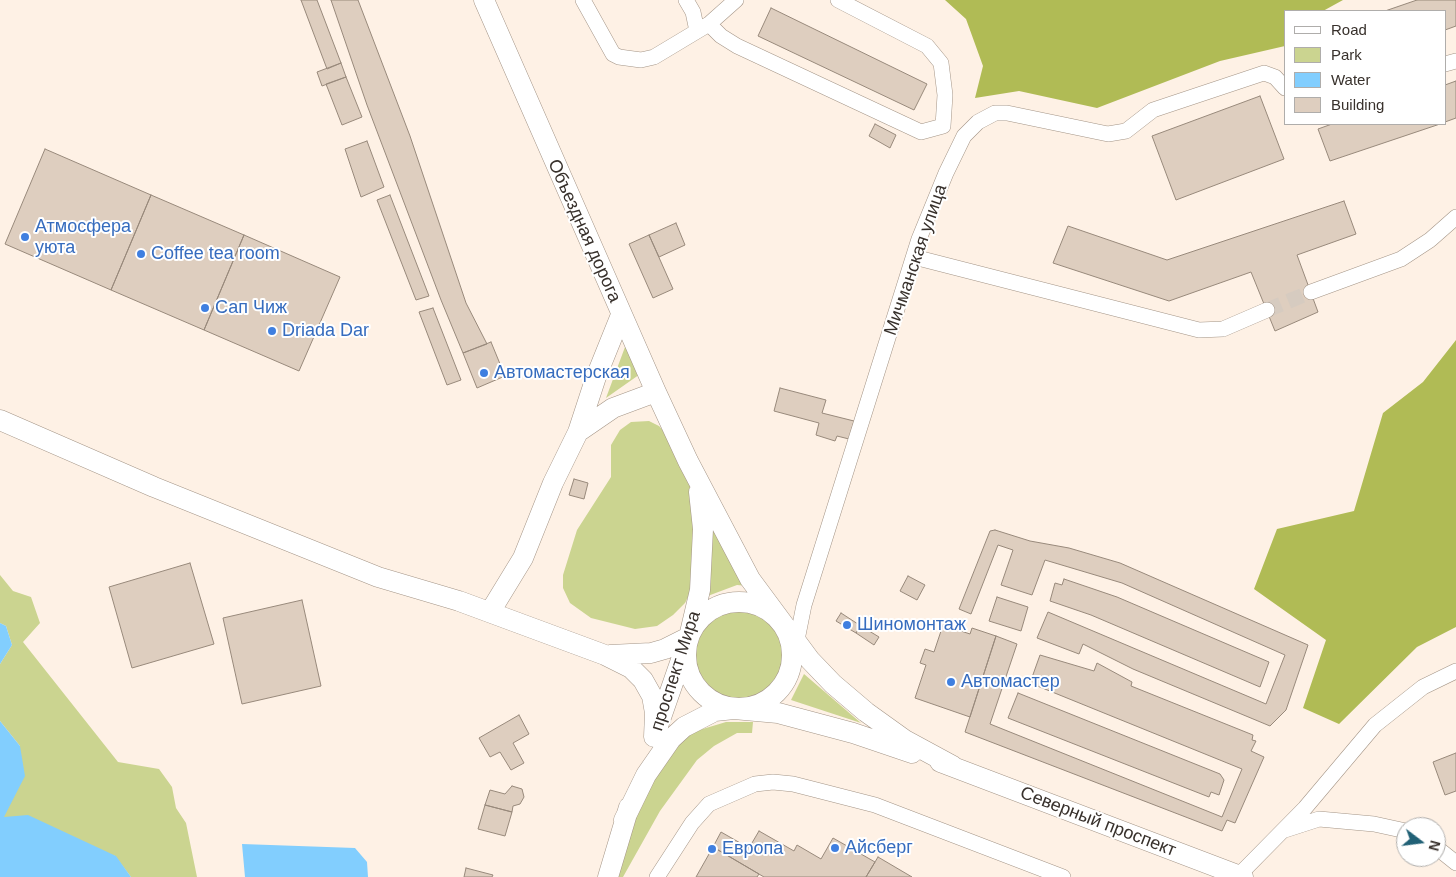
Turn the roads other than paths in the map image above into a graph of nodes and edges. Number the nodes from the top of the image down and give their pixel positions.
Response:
1 (484, 0) edge
2 (583, 0) edge
3 (686, 0) edge
4 (736, 0) edge
5 (838, 0) edge
6 (703, 28) junction
7 (1284, 87) edge
8 (1456, 217) edge
9 (914, 257) junction
10 (1311, 292) tunnel mouth
11 (1267, 310) tunnel mouth
12 (621, 315) junction
13 (656, 392) junction
14 (0, 420) edge
15 (578, 432) junction
16 (688, 460) junction
17 (490, 612) junction
18 (781, 622) junction
19 (689, 637) junction
20 (796, 642) junction
21 (605, 655) junction
22 (792, 665) junction
23 (1456, 671) edge
24 (734, 709) junction
25 (654, 737) junction
26 (953, 766) junction
27 (624, 820) junction
28 (1396, 829) edge
29 (1283, 830) junction
30 (1446, 855) edge
31 (1456, 863) edge
32 (1241, 876) edge
33 (608, 877) edge
34 (657, 877) edge
35 (1062, 877) edge

1 - 12 main road, Объездная дорога
2 - 6 street
3 - 6 street
4 - 6 street
5 - 6 street
7 - 9 street, Мичманская улица
8 - 10 street
9 - 11 street
9 - 20 street, Мичманская улица
12 - 13 main road, Объездная дорога
12 - 15 main road
13 - 15 main road
13 - 16 main road, Объездная дорога
14 - 17 main road
15 - 17 main road
16 - 18 main road
16 - 19 main road, проспект Мира
17 - 21 main road
18 - 19 main road
18 - 20 main road
18 - 22 main road
19 - 21 main road
19 - 24 main road
19 - 25 main road, проспект Мира
20 - 22 street, Мичманская улица
20 - 26 main road
21 - 25 main road
22 - 24 main road
23 - 29 street
24 - 26 main road
24 - 27 main road
25 - 27 main road, проспект Мира
26 - 32 main road, Северный проспект
27 - 33 main road, проспект Мира
28 - 29 street
29 - 32 street
30 - 31 street
34 - 35 street

